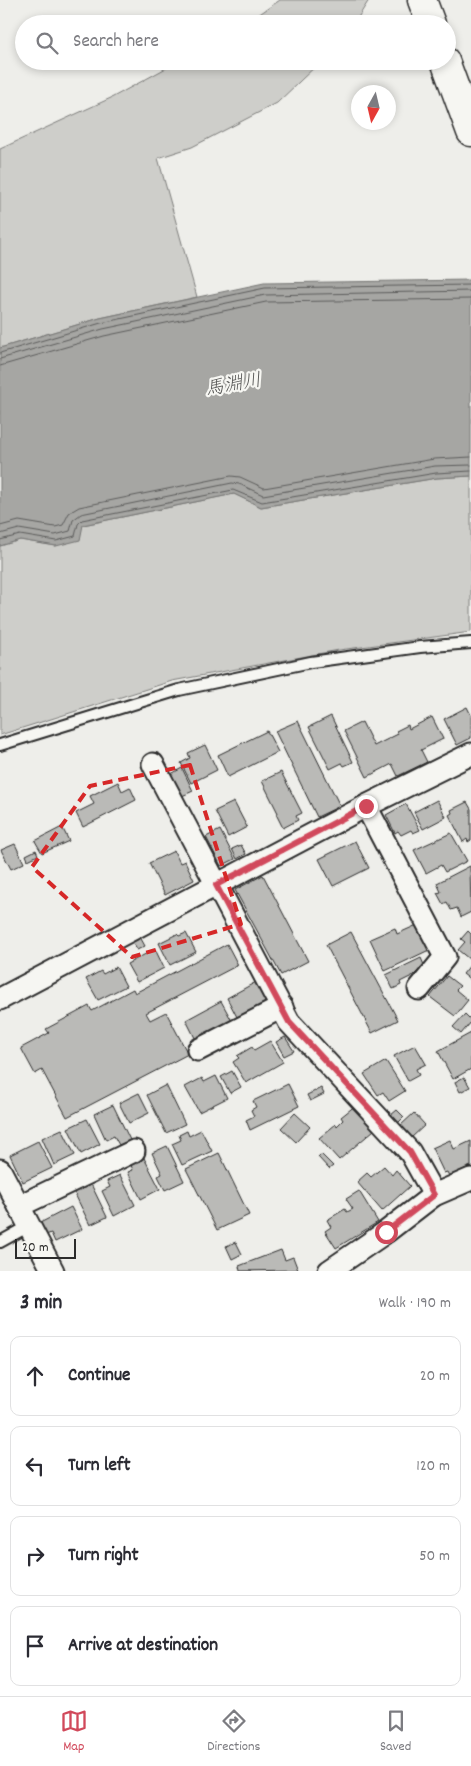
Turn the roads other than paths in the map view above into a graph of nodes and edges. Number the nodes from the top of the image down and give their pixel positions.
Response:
1 (422, 0) edge
2 (428, 15) edge
3 (448, 70) edge
4 (471, 132) edge
5 (471, 643) edge
6 (0, 745) edge
7 (471, 754) edge
8 (153, 764) dead end
9 (366, 806) junction
10 (216, 885) junction
11 (419, 989) dead end
12 (0, 999) edge
13 (282, 1007) junction
14 (198, 1050) dead end
15 (134, 1151) dead end
16 (0, 1170) edge
17 (471, 1179) edge
18 (434, 1195) junction
19 (19, 1206) junction
20 (29, 1226) junction
21 (0, 1242) edge
22 (53, 1271) edge
23 (329, 1271) edge

1 - 2 main road
3 - 4 main road
5 - 6 lane
7 - 9 street
8 - 10 street
9 - 10 street
9 - 11 street
10 - 12 street
10 - 13 street
13 - 14 street
13 - 18 street
15 - 19 street
16 - 19 street
17 - 18 street
18 - 23 street
19 - 20 street
20 - 21 lane
20 - 22 street

